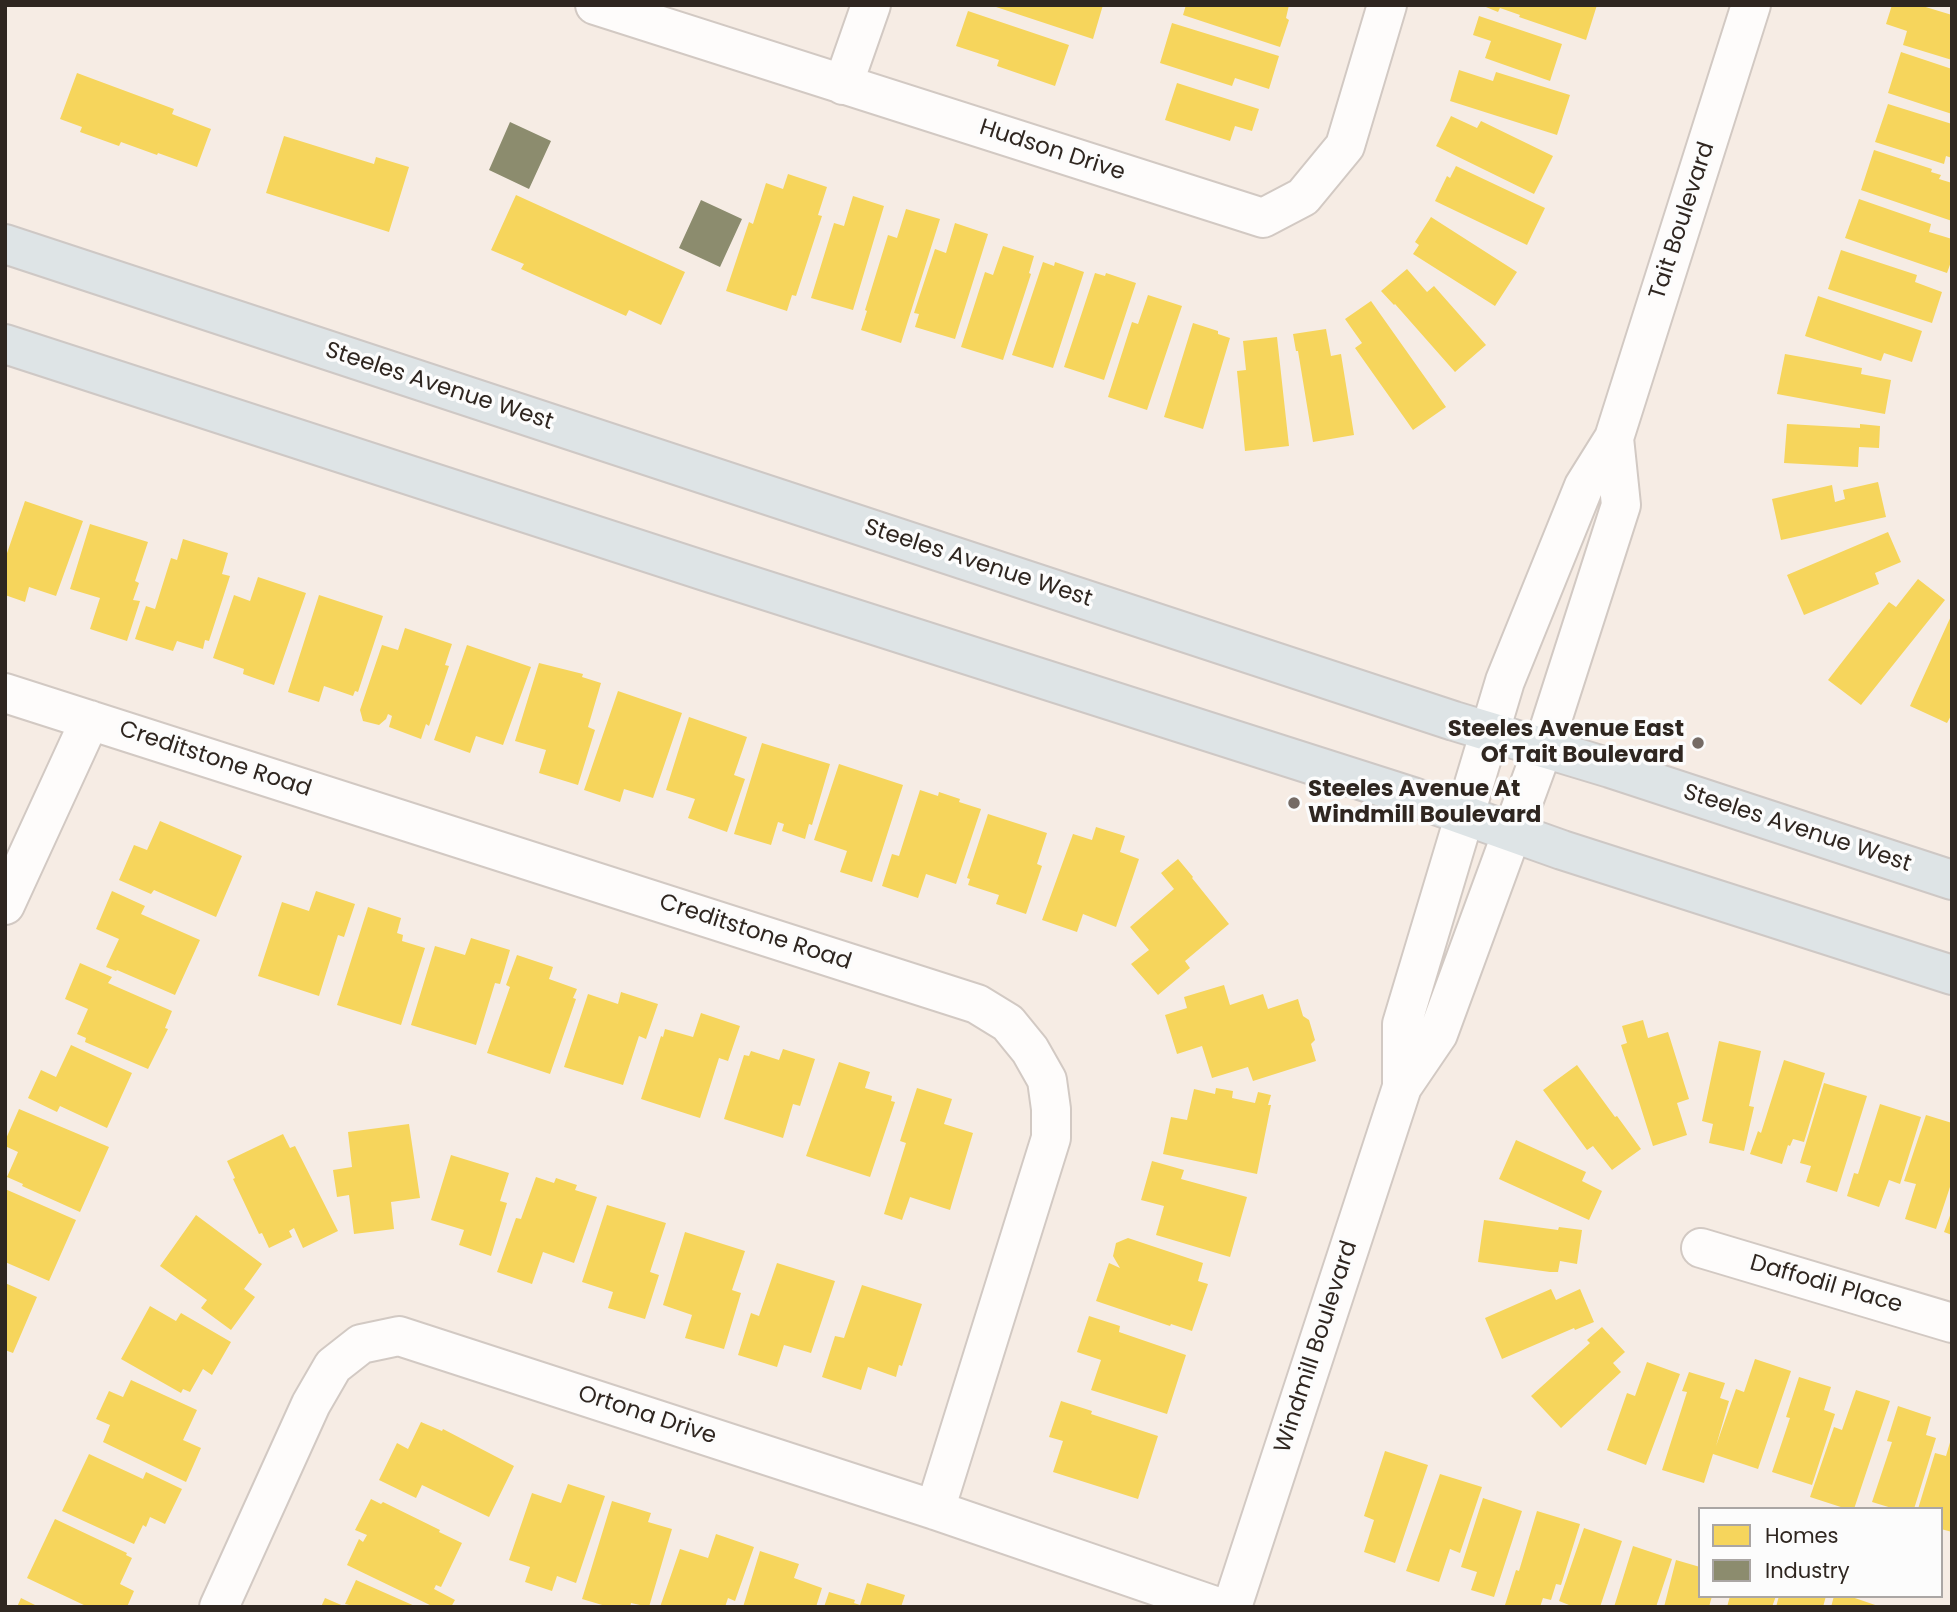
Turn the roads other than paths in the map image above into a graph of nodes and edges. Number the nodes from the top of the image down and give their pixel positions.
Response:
1 (595, 5) edge
2 (871, 5) edge
3 (1387, 5) edge
4 (1751, 5) edge
5 (843, 85) junction
6 (5, 244) edge
7 (5, 344) edge
8 (1614, 438) junction
9 (1506, 677) joint
10 (5, 693) edge
11 (90, 720) junction
12 (1489, 732) junction
13 (1539, 761) junction
14 (1465, 816) junction
15 (1513, 832) junction
16 (1952, 880) edge
17 (5, 905) edge
18 (1952, 975) edge
19 (1402, 1087) junction
20 (1701, 1248) dead end
21 (1952, 1322) edge
22 (936, 1510) junction
23 (219, 1607) edge
24 (1218, 1607) edge
25 (1232, 1607) edge

1 - 5 street, Hudson Drive
2 - 5 street
3 - 5 street, Hudson Drive
4 - 8 street, Tait Boulevard
6 - 12 main road, Steeles Avenue West
7 - 14 main road
8 - 9 street, Tait Boulevard
8 - 13 street, Tait Boulevard
9 - 12 street, Windmill Boulevard
10 - 11 street, Creditstone Road
11 - 17 street
11 - 22 street, Creditstone Road
12 - 13 main road, Steeles Avenue West
12 - 14 street, Windmill Boulevard
13 - 15 street, Windmill Boulevard
13 - 16 main road, Steeles Avenue West
14 - 15 main road
14 - 19 street, Windmill Boulevard
15 - 18 main road
15 - 19 street, Windmill Boulevard
19 - 25 street, Windmill Boulevard
20 - 21 street, Daffodil Place
22 - 23 street, Ortona Drive
22 - 24 street, Ortona Drive

